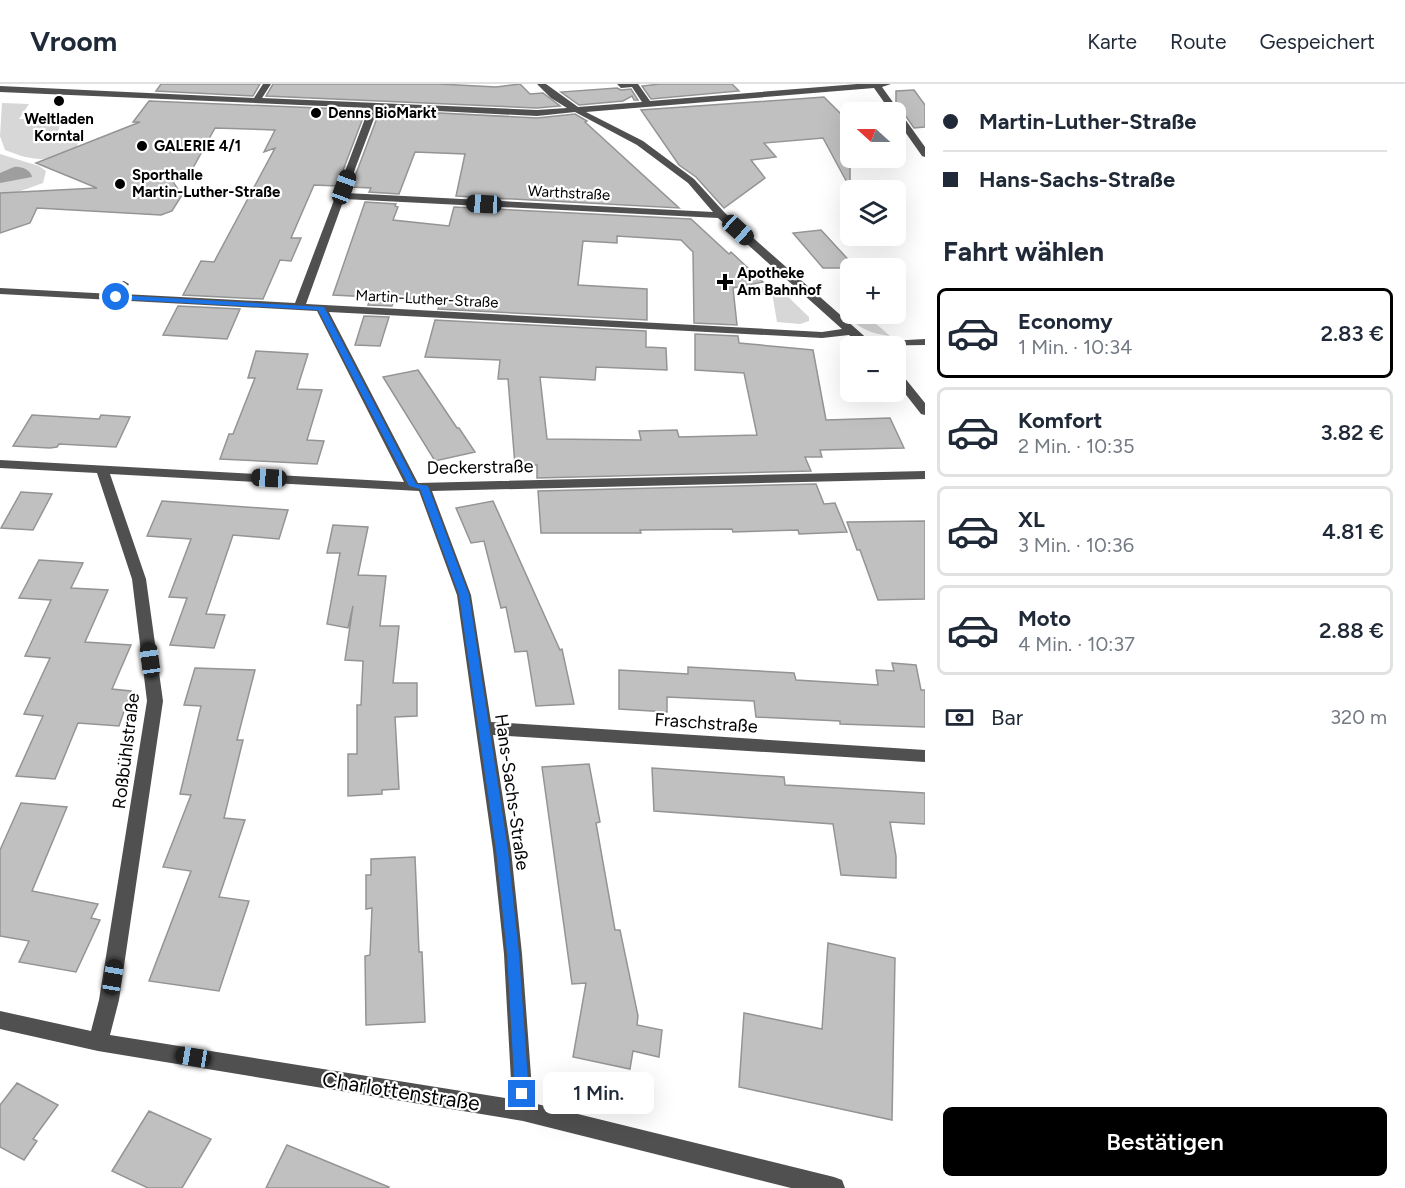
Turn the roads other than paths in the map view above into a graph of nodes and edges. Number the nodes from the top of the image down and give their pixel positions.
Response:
1 (267, 84) edge
2 (541, 84) edge
3 (762, 84) edge
4 (887, 84) edge
5 (621, 85) edge
6 (876, 85) edge
7 (0, 89) edge
8 (770, 93) junction
9 (257, 100) junction
10 (888, 102) edge
11 (647, 103) junction
12 (375, 104) junction
13 (573, 108) junction
14 (906, 128) edge
15 (925, 154) edge
16 (342, 196) junction
17 (722, 215) junction
18 (72, 282) dead end
19 (124, 284) dead end
20 (0, 291) edge
21 (64, 294) junction
22 (116, 297) junction
23 (299, 307) junction
24 (321, 308) junction
25 (851, 331) junction
26 (856, 336) edge
27 (906, 342) edge
28 (925, 342) edge
29 (906, 387) edge
30 (925, 411) edge
31 (0, 464) edge
32 (102, 470) junction
33 (925, 475) edge
34 (418, 486) junction
35 (484, 728) junction
36 (925, 756) edge
37 (0, 1020) edge
38 (98, 1042) junction
39 (523, 1111) junction
40 (804, 1185) edge
41 (834, 1188) edge

1 - 9 street
2 - 13 street
3 - 8 street
4 - 6 street
5 - 11 street
6 - 8 street
6 - 10 street
7 - 9 street
8 - 11 street
9 - 12 street
11 - 13 street
12 - 13 street
12 - 16 street
13 - 17 street
14 - 15 street
16 - 17 street, Warthstraße
16 - 23 street
17 - 25 street
18 - 21 street
19 - 22 street
20 - 21 street, Martin-Luther-Straße
21 - 22 street, Martin-Luther-Straße
22 - 23 street, Martin-Luther-Straße
23 - 24 street, Martin-Luther-Straße
24 - 25 street, Martin-Luther-Straße
24 - 34 street, Hans-Sachs-Straße
25 - 26 street
27 - 28 street
29 - 30 street
31 - 32 street, Deckerstraße
32 - 34 street, Deckerstraße
32 - 38 street, Roßbühlstraße
33 - 34 street, Deckerstraße
34 - 35 street, Hans-Sachs-Straße
35 - 36 street, Fraschstraße
35 - 39 street, Hans-Sachs-Straße
37 - 38 street, Charlottenstraße
38 - 39 street, Charlottenstraße
39 - 40 street, Charlottenstraße
40 - 41 street, Charlottenstraße

